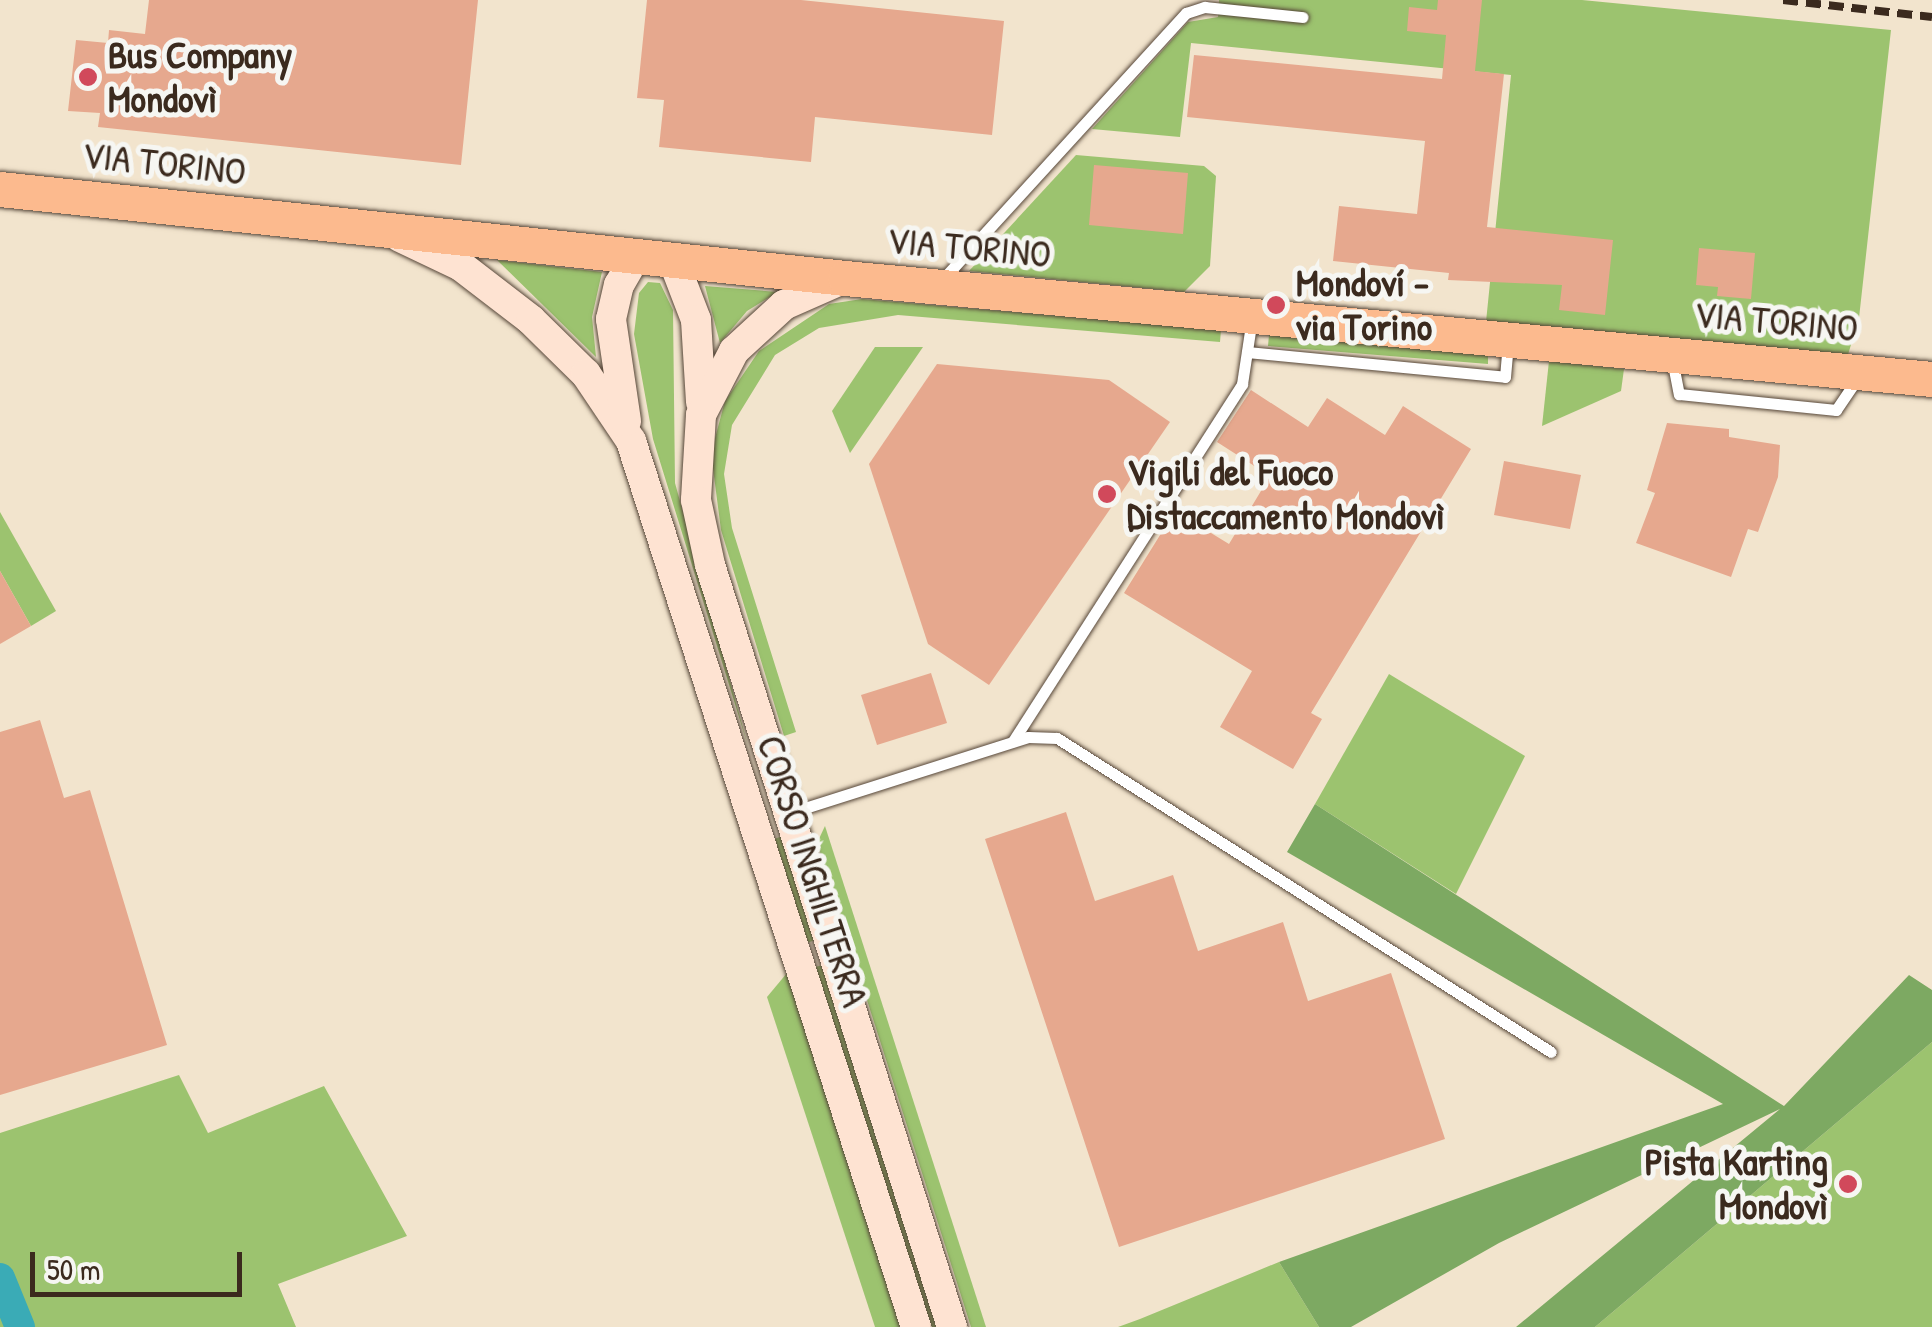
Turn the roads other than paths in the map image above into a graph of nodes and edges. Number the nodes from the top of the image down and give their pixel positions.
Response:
1 (1302, 17) dead end
2 (0, 189) edge
3 (374, 228) junction
4 (636, 256) junction
5 (673, 260) junction
6 (844, 278) junction
7 (936, 286) junction
8 (1252, 315) junction
9 (1508, 339) junction
10 (1248, 352) junction
11 (1932, 379) edge
12 (701, 414) junction
13 (631, 441) junction
14 (1014, 741) junction
15 (789, 814) junction
16 (1552, 1052) dead end
17 (916, 1327) edge
18 (952, 1327) edge

1 - 7 lane
2 - 3 main road, VIA TORINO
3 - 4 main road, VIA TORINO
3 - 13 street, CORSO INGHILTERRA
4 - 5 main road, VIA TORINO
4 - 13 street, CORSO INGHILTERRA
5 - 6 main road, VIA TORINO
5 - 12 street, CORSO INGHILTERRA
6 - 7 main road, VIA TORINO
6 - 12 street, CORSO INGHILTERRA
7 - 8 main road, VIA TORINO
8 - 9 main road, VIA TORINO
8 - 10 lane
9 - 10 lane
9 - 11 main road, VIA TORINO
10 - 14 lane
12 - 15 street, CORSO INGHILTERRA
13 - 17 street, CORSO INGHILTERRA
14 - 15 lane, CORSO INGHILTERRA
14 - 16 lane, CORSO INGHILTERRA
15 - 18 street, CORSO INGHILTERRA

